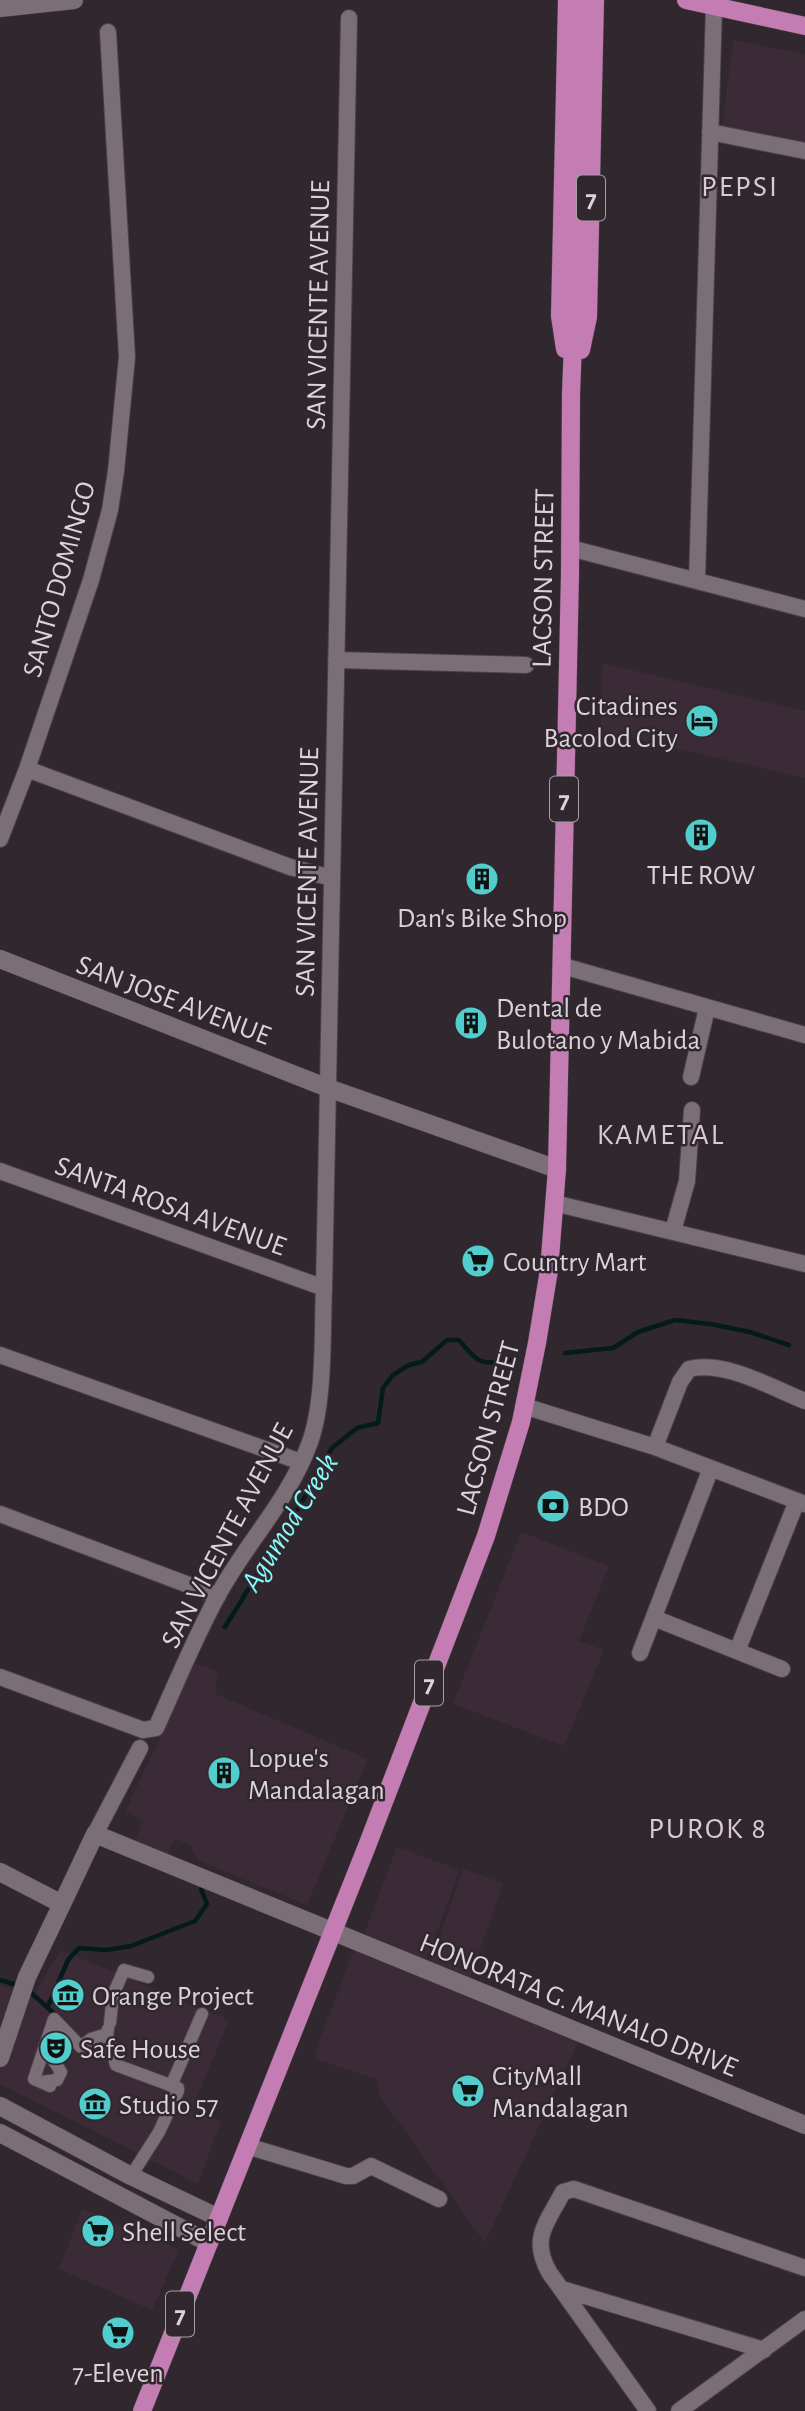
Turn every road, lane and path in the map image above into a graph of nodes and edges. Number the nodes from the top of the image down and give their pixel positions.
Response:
1 (74, 0) edge
2 (566, 0) edge
3 (582, 0) edge
4 (595, 0) edge
5 (686, 0) edge
6 (714, 6) junction
7 (0, 8) edge
8 (349, 18) dead end
9 (805, 26) edge
10 (108, 32) dead end
11 (710, 132) junction
12 (805, 151) edge
13 (571, 394) junction
14 (569, 548) junction
15 (697, 582) junction
16 (805, 609) edge
17 (336, 660) junction
18 (526, 664) dead end
19 (27, 769) junction
20 (0, 839) edge
21 (332, 878) junction
22 (0, 959) edge
23 (563, 966) junction
24 (707, 1008) junction
25 (805, 1035) edge
26 (691, 1077) dead end
27 (328, 1088) junction
28 (692, 1110) dead end
29 (557, 1169) junction
30 (0, 1171) edge
31 (554, 1203) junction
32 (673, 1231) junction
33 (805, 1264) edge
34 (324, 1289) junction
35 (0, 1355) edge
36 (805, 1401) edge
37 (524, 1406) junction
38 (655, 1447) junction
39 (301, 1462) junction
40 (711, 1468) junction
41 (801, 1502) edge
42 (0, 1514) edge
43 (218, 1596) junction
44 (654, 1618) junction
45 (737, 1651) junction
46 (640, 1653) dead end
47 (782, 1669) dead end
48 (0, 1677) edge
49 (140, 1748) dead end
50 (95, 1834) junction
51 (0, 1872) edge
52 (62, 1904) junction
53 (332, 1933) junction
54 (148, 1977) dead end
55 (202, 2014) dead end
56 (109, 2029) junction
57 (45, 2047) junction
58 (0, 2058) edge
59 (171, 2086) junction
60 (0, 2106) edge
61 (805, 2125) edge
62 (0, 2133) edge
63 (247, 2146) junction
64 (131, 2176) junction
65 (439, 2199) dead end
66 (219, 2218) junction
67 (209, 2243) junction
68 (805, 2268) edge
69 (562, 2289) junction
70 (805, 2319) edge
71 (764, 2350) junction
72 (142, 2411) edge
73 (648, 2411) edge
74 (680, 2411) edge

1 - 7 street
2 - 13 main road, LACSON STREET / 7
3 - 13 main road, LACSON STREET / 7
4 - 13 main road, LACSON STREET / 7
5 - 6 main road
6 - 9 main road
6 - 11 street
8 - 17 street, SAN VICENTE AVENUE
10 - 19 street, SANTO DOMINGO
11 - 12 street
11 - 15 street
13 - 14 main road, LACSON STREET / 7
14 - 15 street
14 - 23 main road, LACSON STREET / 7
15 - 16 street
17 - 18 street
17 - 21 street, SAN VICENTE AVENUE
19 - 20 street, SANTO DOMINGO
19 - 21 street
21 - 27 street, SAN VICENTE AVENUE
22 - 27 street, SAN JOSE AVENUE
23 - 24 street
23 - 29 main road, LACSON STREET / 7
24 - 25 street
24 - 26 street
27 - 29 street, SAN JOSE AVENUE
27 - 34 street, SAN VICENTE AVENUE
28 - 32 street
29 - 31 main road, LACSON STREET / 7
30 - 34 street, SANTA ROSA AVENUE
31 - 32 street
31 - 37 main road, LACSON STREET / 7
32 - 33 street
34 - 39 street, SAN VICENTE AVENUE
35 - 39 street
36 - 38 street
37 - 38 street
37 - 53 main road, LACSON STREET / 7
38 - 40 street
39 - 43 street, SAN VICENTE AVENUE
40 - 41 street
40 - 44 street
41 - 45 street
42 - 43 street
43 - 48 street, SAN VICENTE AVENUE
44 - 45 street
44 - 46 street
45 - 47 street
49 - 50 street
50 - 52 street
50 - 53 street, HONORATA G. MANALO DRIVE
51 - 52 street
52 - 58 street
53 - 61 street, HONORATA G. MANALO DRIVE
53 - 63 main road, LACSON STREET / 7
54 - 56 street
55 - 59 street
56 - 57 street
56 - 59 street
57 - 57 street
59 - 64 street
60 - 64 street
62 - 67 street
63 - 65 street
63 - 66 main road, LACSON STREET / 7
64 - 66 street
66 - 67 main road, LACSON STREET / 7
67 - 72 main road, LACSON STREET / 7
68 - 69 street
69 - 71 street
69 - 73 street
70 - 71 street
71 - 74 street

